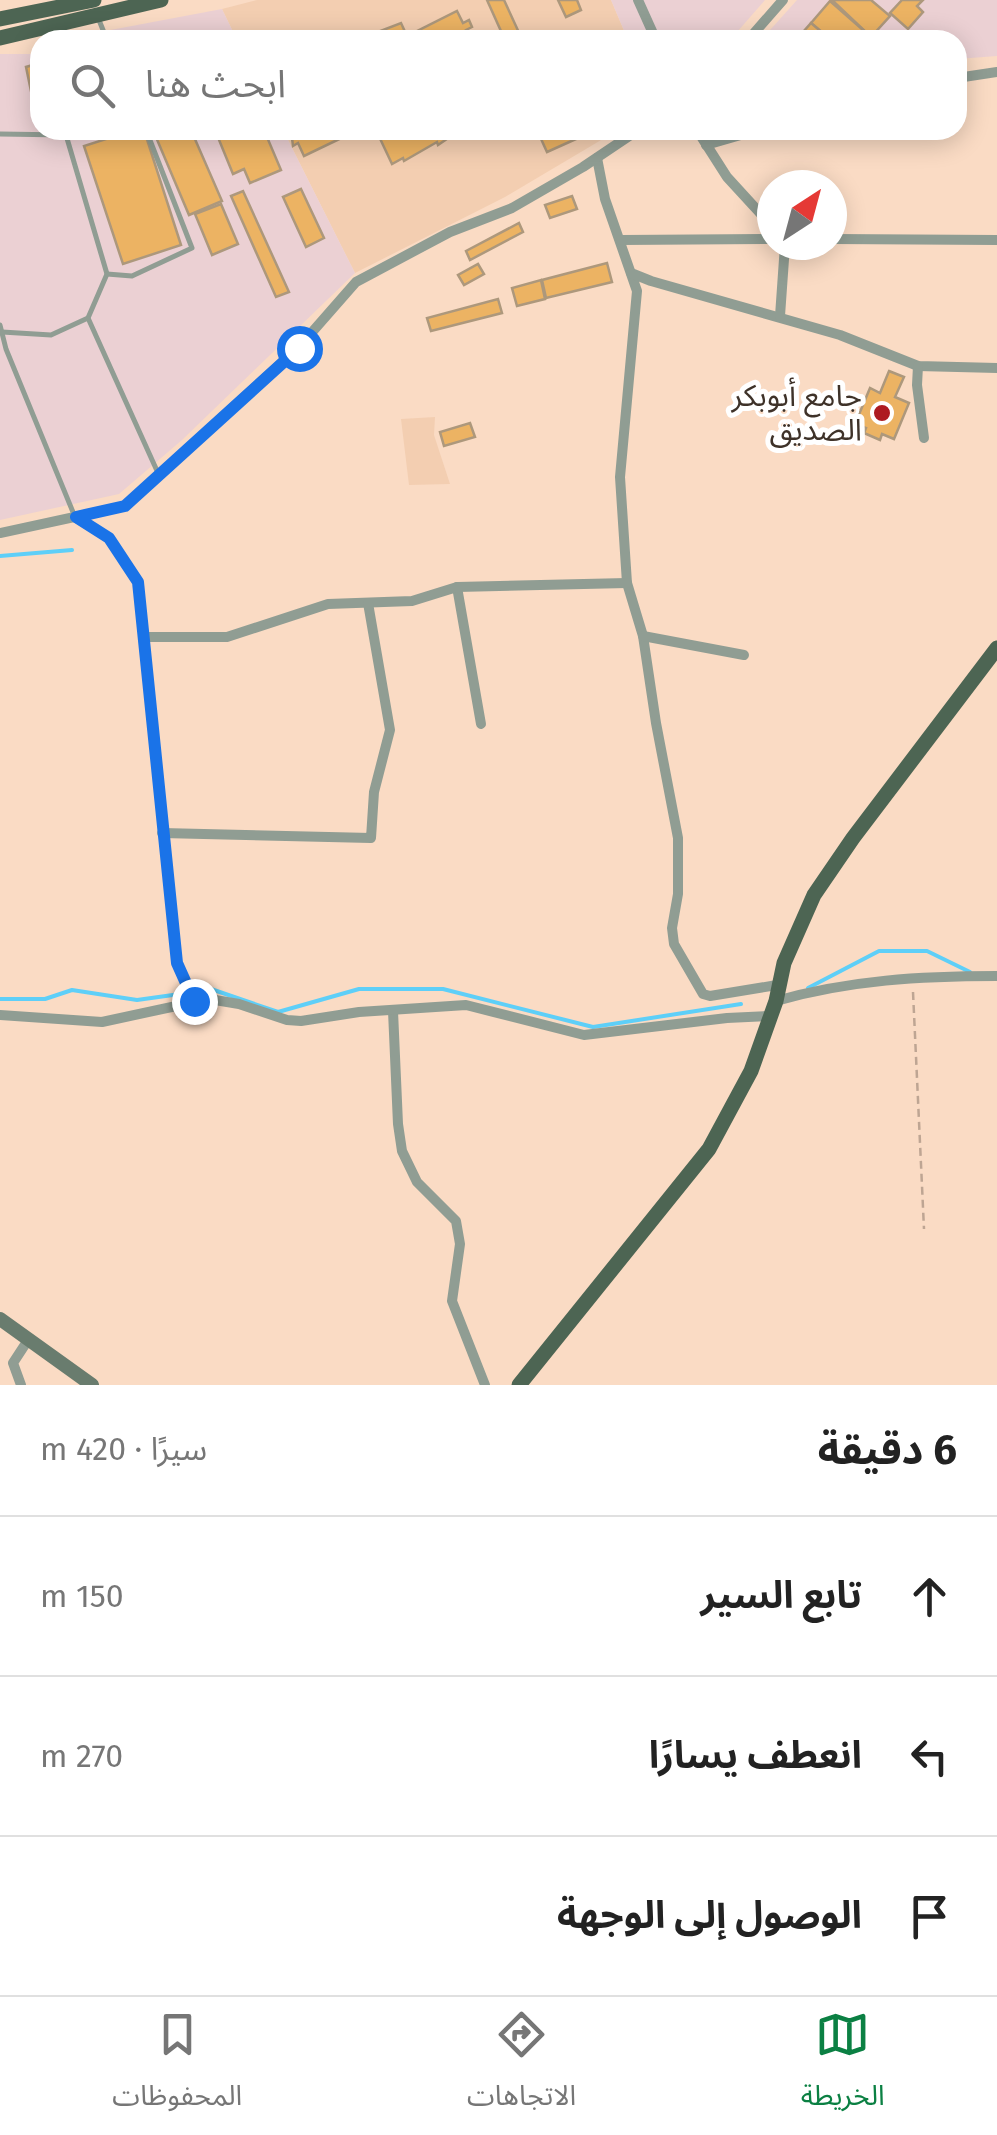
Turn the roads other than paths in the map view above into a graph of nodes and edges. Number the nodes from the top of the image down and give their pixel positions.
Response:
1 (161, 0) edge
2 (638, 0) edge
3 (783, 0) edge
4 (95, 8) edge
5 (0, 18) edge
6 (652, 30) edge
7 (757, 30) edge
8 (0, 38) edge
9 (997, 72) edge
10 (967, 76) edge
11 (0, 134) edge
12 (30, 134) edge
13 (67, 140) edge
14 (150, 140) edge
15 (623, 140) edge
16 (703, 140) edge
17 (723, 140) edge
18 (706, 145) junction
19 (597, 158) junction
20 (757, 210) edge
21 (757, 238) edge
22 (847, 239) edge
23 (620, 240) junction
24 (997, 240) edge
25 (784, 260) edge
26 (631, 272) junction
27 (107, 274) junction
28 (780, 316) junction
29 (88, 318) junction
30 (1, 328) edge
31 (918, 366) junction
32 (997, 368) edge
33 (924, 438) dead end
34 (160, 476) junction
35 (76, 517) junction
36 (0, 533) edge
37 (627, 583) junction
38 (457, 587) junction
39 (368, 603) junction
40 (643, 636) junction
41 (146, 637) junction
42 (997, 648) edge
43 (744, 655) dead end
44 (481, 724) dead end
45 (162, 833) junction
46 (997, 976) edge
47 (194, 1001) junction
48 (774, 1001) junction
49 (393, 1011) junction
50 (0, 1015) edge
51 (0, 1319) edge
52 (28, 1340) junction
53 (21, 1385) edge
54 (92, 1385) edge
55 (485, 1385) edge
56 (519, 1385) edge

1 - 4 main road
2 - 6 street
3 - 7 street
4 - 5 main road
4 - 8 main road
9 - 10 street
11 - 12 lane
13 - 27 lane
14 - 27 lane
15 - 19 street
16 - 18 street
17 - 18 street
18 - 20 street
19 - 23 street
19 - 34 street
21 - 23 street
22 - 24 street
23 - 26 street
25 - 28 street
26 - 28 street
26 - 37 street
27 - 29 lane
28 - 31 street
29 - 30 lane
29 - 34 lane
30 - 35 lane
31 - 32 street
31 - 33 street
34 - 35 street
35 - 36 street
35 - 41 street
37 - 38 street
37 - 40 street
38 - 39 street
38 - 44 street
39 - 41 street
39 - 45 street
40 - 43 street
40 - 48 street
41 - 45 street
42 - 48 main road
45 - 47 street
46 - 48 street
47 - 49 street
47 - 50 street
48 - 49 street
48 - 56 main road
49 - 55 street
51 - 52 main road
52 - 53 street
52 - 54 main road

